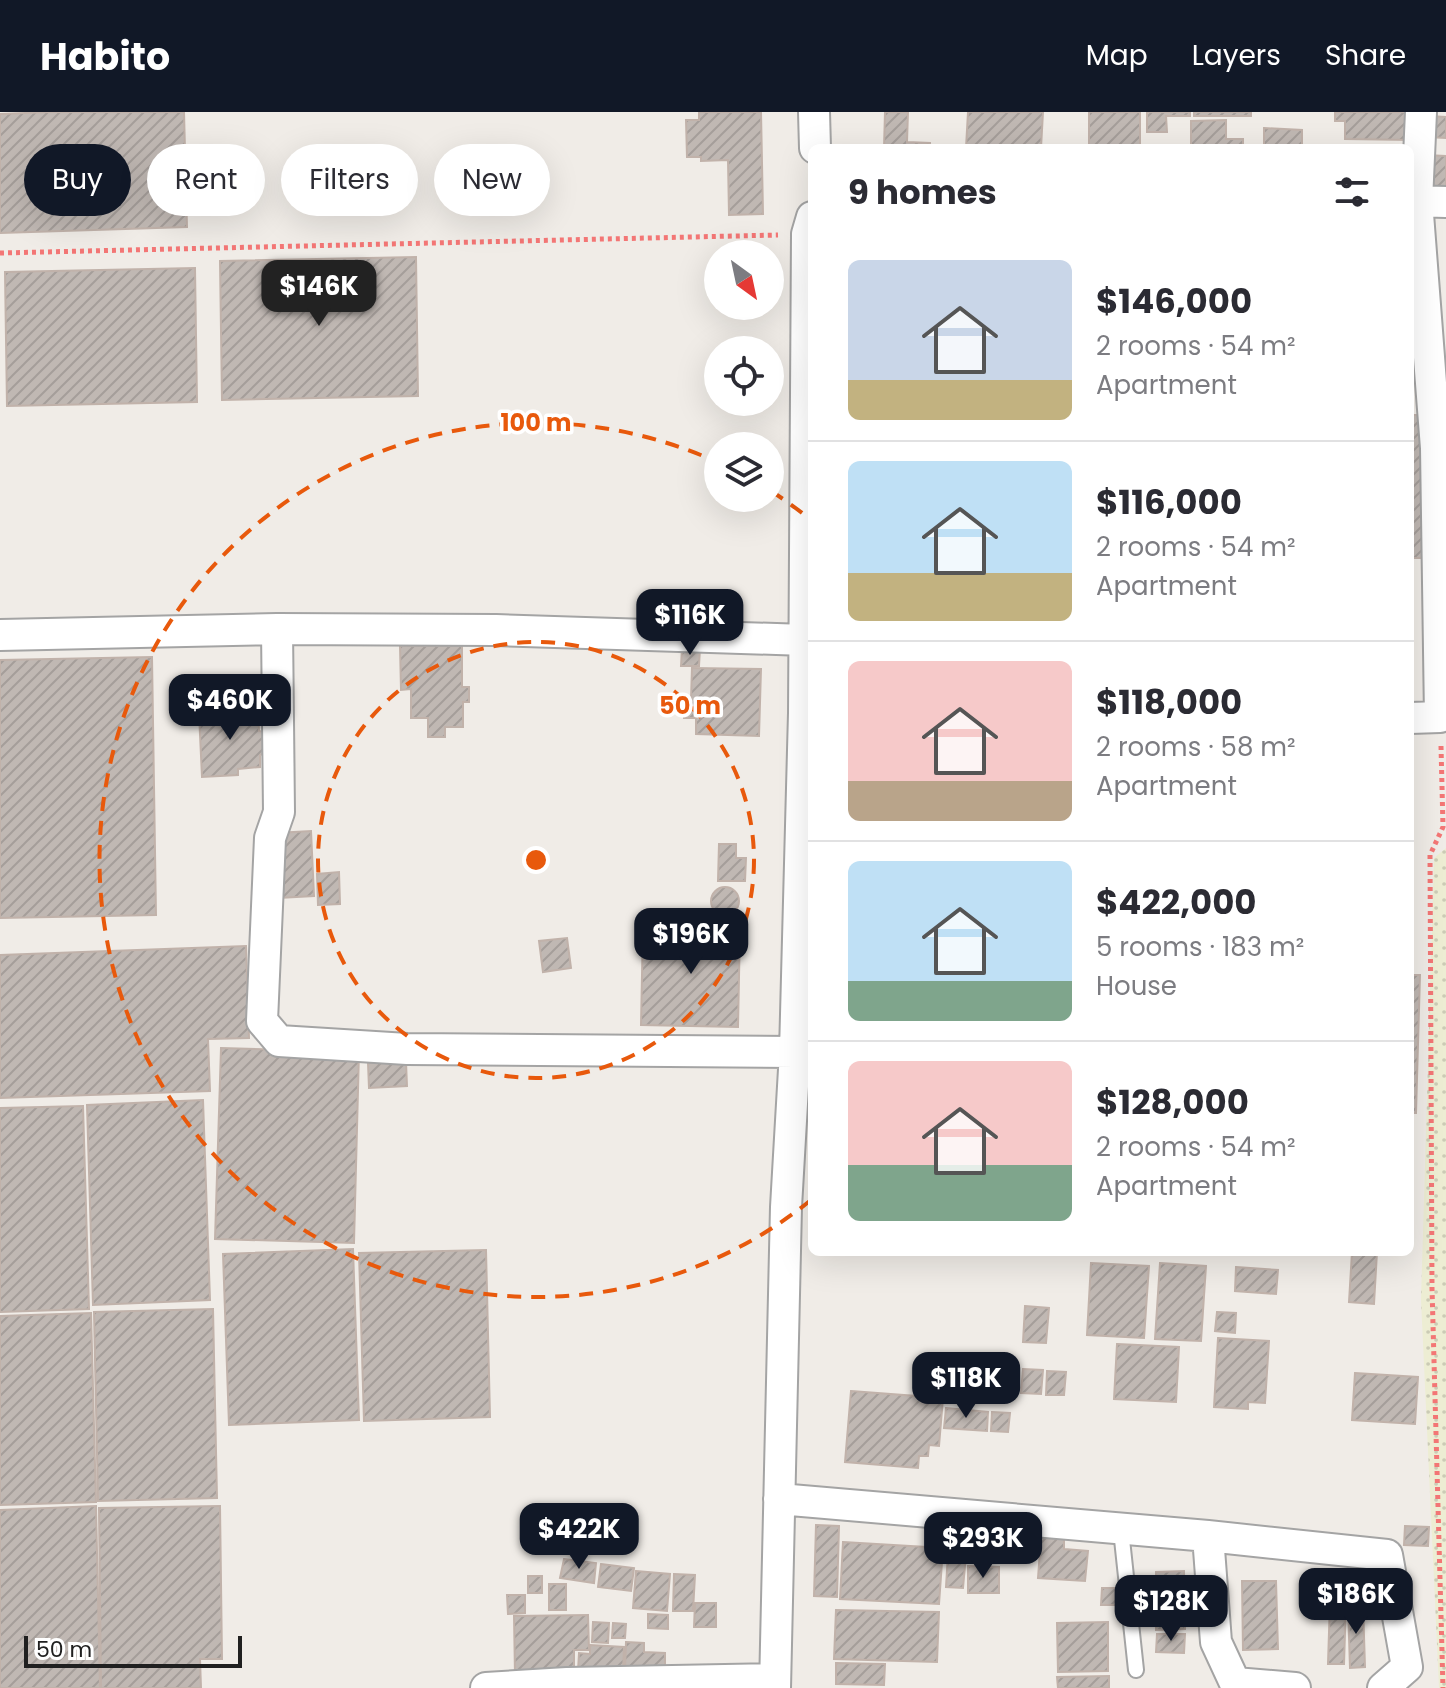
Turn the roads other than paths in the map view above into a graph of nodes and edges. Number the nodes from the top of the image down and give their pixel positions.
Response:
1 (814, 112) edge
2 (1421, 112) edge
3 (815, 144) edge
4 (1424, 201) edge
5 (808, 329) edge
6 (277, 629) junction
7 (0, 635) edge
8 (805, 640) junction
9 (808, 713) edge
10 (1414, 718) edge
11 (795, 1052) junction
12 (799, 1208) edge
13 (779, 1499) junction
14 (1121, 1530) junction
15 (1208, 1536) junction
16 (1136, 1670) dead end
17 (775, 1684) edge
18 (567, 1685) edge
19 (486, 1688) edge
20 (1295, 1688) edge
21 (1383, 1688) edge

1 - 3 street
2 - 4 street
4 - 10 street
5 - 8 street
6 - 7 street
6 - 8 street
6 - 11 street
8 - 9 street
9 - 11 street
11 - 12 street
12 - 13 street
13 - 14 street
13 - 17 street
14 - 15 street
14 - 16 lane
15 - 20 street
15 - 21 street
17 - 18 street
18 - 19 street

